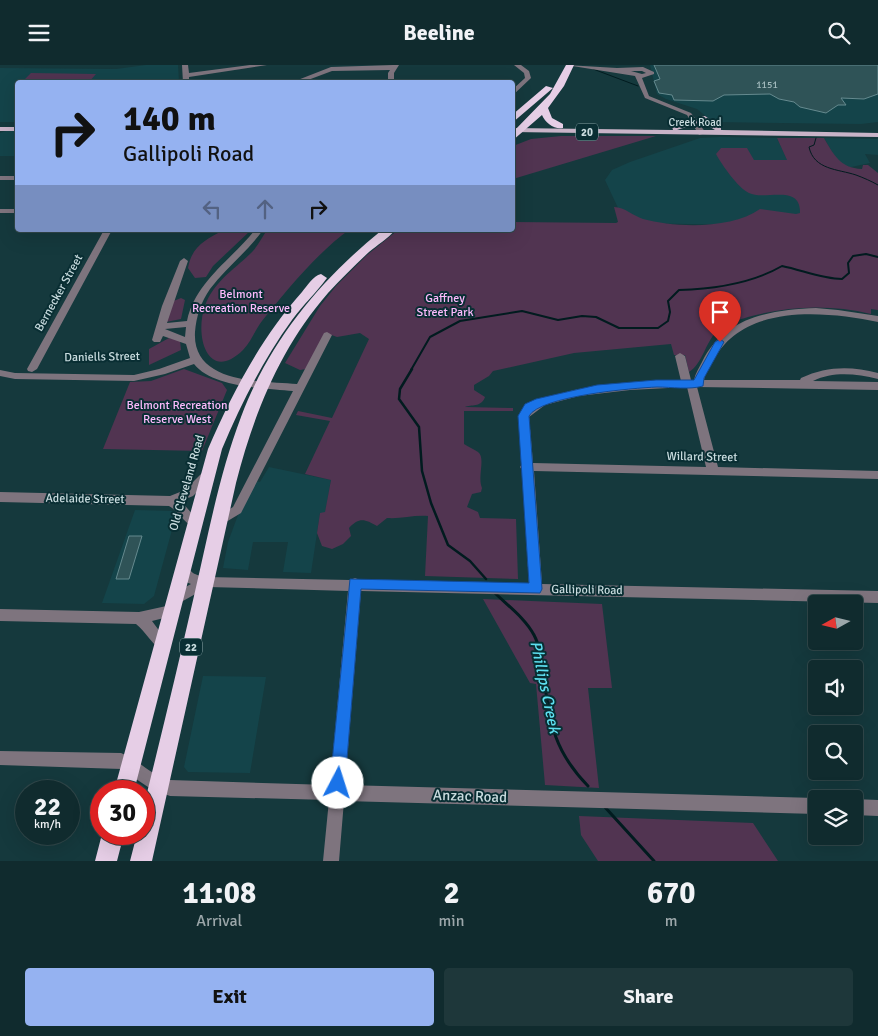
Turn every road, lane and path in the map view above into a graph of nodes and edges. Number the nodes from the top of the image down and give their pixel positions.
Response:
1 (185, 65) edge
2 (264, 65) edge
3 (517, 65) edge
4 (562, 65) edge
5 (569, 65) edge
6 (395, 67) edge
7 (641, 72) edge
8 (188, 75) junction
9 (305, 78) junction
10 (187, 80) edge
11 (300, 80) edge
12 (310, 80) edge
13 (392, 80) edge
14 (515, 91) edge
15 (526, 108) junction
16 (544, 108) junction
17 (515, 112) edge
18 (515, 117) edge
19 (560, 126) junction
20 (1, 127) edge
21 (15, 127) edge
22 (702, 127) junction
23 (518, 128) edge
24 (878, 130) edge
25 (808, 132) junction
26 (822, 132) junction
27 (878, 135) edge
28 (0, 178) edge
29 (15, 178) edge
30 (0, 211) edge
31 (15, 211) edge
32 (107, 232) edge
33 (258, 232) edge
34 (371, 232) edge
35 (387, 232) edge
36 (184, 261) dead end
37 (878, 319) edge
38 (191, 324) junction
39 (159, 332) junction
40 (328, 335) dead end
41 (190, 342) junction
42 (680, 356) dead end
43 (194, 357) junction
44 (32, 369) junction
45 (0, 372) edge
46 (878, 376) edge
47 (245, 381) junction
48 (692, 383) junction
49 (263, 384) junction
50 (807, 385) junction
51 (878, 386) edge
52 (300, 388) junction
53 (526, 467) junction
54 (713, 471) junction
55 (878, 475) edge
56 (206, 476) junction
57 (0, 497) edge
58 (171, 501) junction
59 (221, 520) junction
60 (194, 523) junction
61 (182, 569) junction
62 (206, 582) junction
63 (355, 583) junction
64 (536, 589) junction
65 (878, 597) edge
66 (172, 605) junction
67 (0, 615) edge
68 (139, 618) junction
69 (162, 644) junction
70 (0, 758) edge
71 (131, 765) junction
72 (127, 780) edge
73 (159, 785) junction
74 (337, 791) junction
75 (808, 806) edge
76 (863, 807) edge
77 (878, 808) edge
78 (110, 845) edge
79 (106, 861) edge
80 (141, 861) edge
81 (331, 861) edge

1 - 8 street
2 - 8 street
3 - 14 street
4 - 15 highway
5 - 7 street
5 - 16 highway
6 - 9 street
6 - 13 street
7 - 22 street
8 - 10 street
9 - 11 street
9 - 12 street
15 - 17 highway
15 - 18 highway
16 - 19 highway
16 - 23 highway
19 - 22 main road, Creek Road / 20
19 - 23 main road, Creek Road / 20
20 - 21 main road
22 - 23 main road, Creek Road / 20
22 - 25 main road, Creek Road / 20
22 - 25 main road, Creek Road / 20
24 - 26 main road, Creek Road / 20
25 - 26 main road, Creek Road / 20
26 - 27 main road, Creek Road / 20
28 - 29 street
30 - 31 street
32 - 44 street, Bernecker Street
33 - 38 street
34 - 47 highway, Old Cleveland Road / 22
35 - 49 highway, 22
36 - 39 street
37 - 48 street
38 - 39 street
38 - 41 street
39 - 41 street
40 - 52 street
41 - 43 street
42 - 48 street
43 - 44 street, Daniells Street
43 - 45 street, Daniells Street
43 - 47 street
44 - 45 street, Daniells Street
46 - 50 street
47 - 49 street
47 - 56 highway, Old Cleveland Road / 22
48 - 50 street
48 - 53 street
48 - 54 street
49 - 52 street
49 - 59 highway, 22
50 - 51 street
52 - 59 street
53 - 54 street, Willard Street
53 - 64 street
54 - 55 street, Willard Street
56 - 58 street, Adelaide Street
56 - 60 highway, Old Cleveland Road / 22
57 - 58 street, Adelaide Street
58 - 60 street
59 - 62 highway, 22
60 - 61 highway, Old Cleveland Road / 22
61 - 62 street
61 - 66 highway, Old Cleveland Road / 22
62 - 63 street, Gallipoli Road
62 - 66 street
62 - 73 highway, 22
63 - 64 street, Gallipoli Road
63 - 74 street
64 - 65 street, Gallipoli Road
66 - 68 street
66 - 69 highway, Old Cleveland Road / 22
67 - 68 street
68 - 69 street
69 - 71 highway, Old Cleveland Road / 22
70 - 71 street
71 - 72 highway, Old Cleveland Road / 22
71 - 73 street, Anzac Road
73 - 74 street, Anzac Road
73 - 80 highway, 22
74 - 75 street, Anzac Road
74 - 81 street
76 - 77 street
78 - 79 highway

